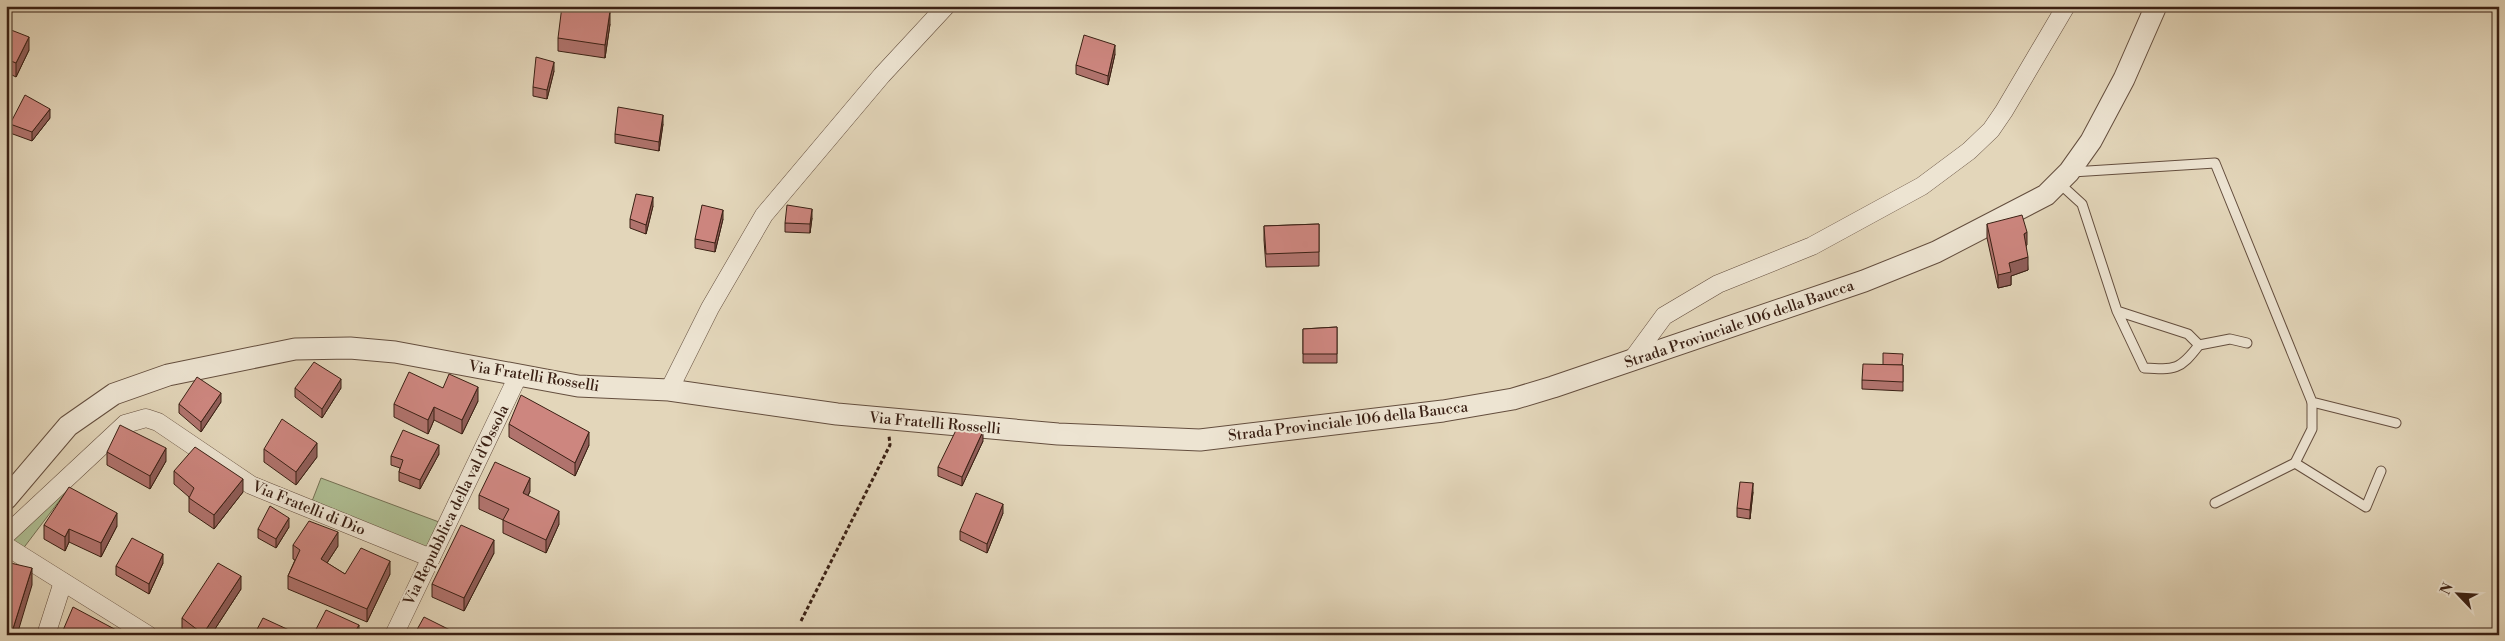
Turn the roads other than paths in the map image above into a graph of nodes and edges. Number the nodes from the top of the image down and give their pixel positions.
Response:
1 (946, 6) edge
2 (2066, 6) edge
3 (2156, 6) edge
4 (2064, 177) junction
5 (2117, 311) junction
6 (2247, 343) dead end
7 (2199, 345) junction
8 (1631, 361) junction
9 (518, 376) junction
10 (669, 390) junction
11 (2312, 402) junction
12 (2396, 423) dead end
13 (1200, 440) joint
14 (2295, 463) junction
15 (2380, 471) dead end
16 (6, 499) edge
17 (2215, 503) dead end
18 (6, 535) edge
19 (6, 546) edge
20 (432, 558) junction
21 (63, 582) junction
22 (46, 635) edge
23 (148, 635) edge
24 (394, 635) edge

1 - 10 street
2 - 8 street
3 - 4 street, Strada Provinciale 106 della Baucca
4 - 5 lane
4 - 8 street, Strada Provinciale 106 della Baucca
4 - 11 lane
5 - 7 lane
5 - 7 lane
6 - 7 lane
8 - 13 street, Strada Provinciale 106 della Baucca
9 - 10 street, Via Fratelli Rosselli
9 - 16 street, Via Fratelli Rosselli
9 - 20 street, Via Repubblica della val d'Ossola
10 - 13 street, Via Fratelli Rosselli
11 - 12 lane
11 - 14 lane
14 - 15 lane
14 - 17 lane
18 - 20 street, Via Fratelli di Dio
19 - 21 street
20 - 24 street, Via Repubblica della val d'Ossola
21 - 22 street
21 - 23 street

